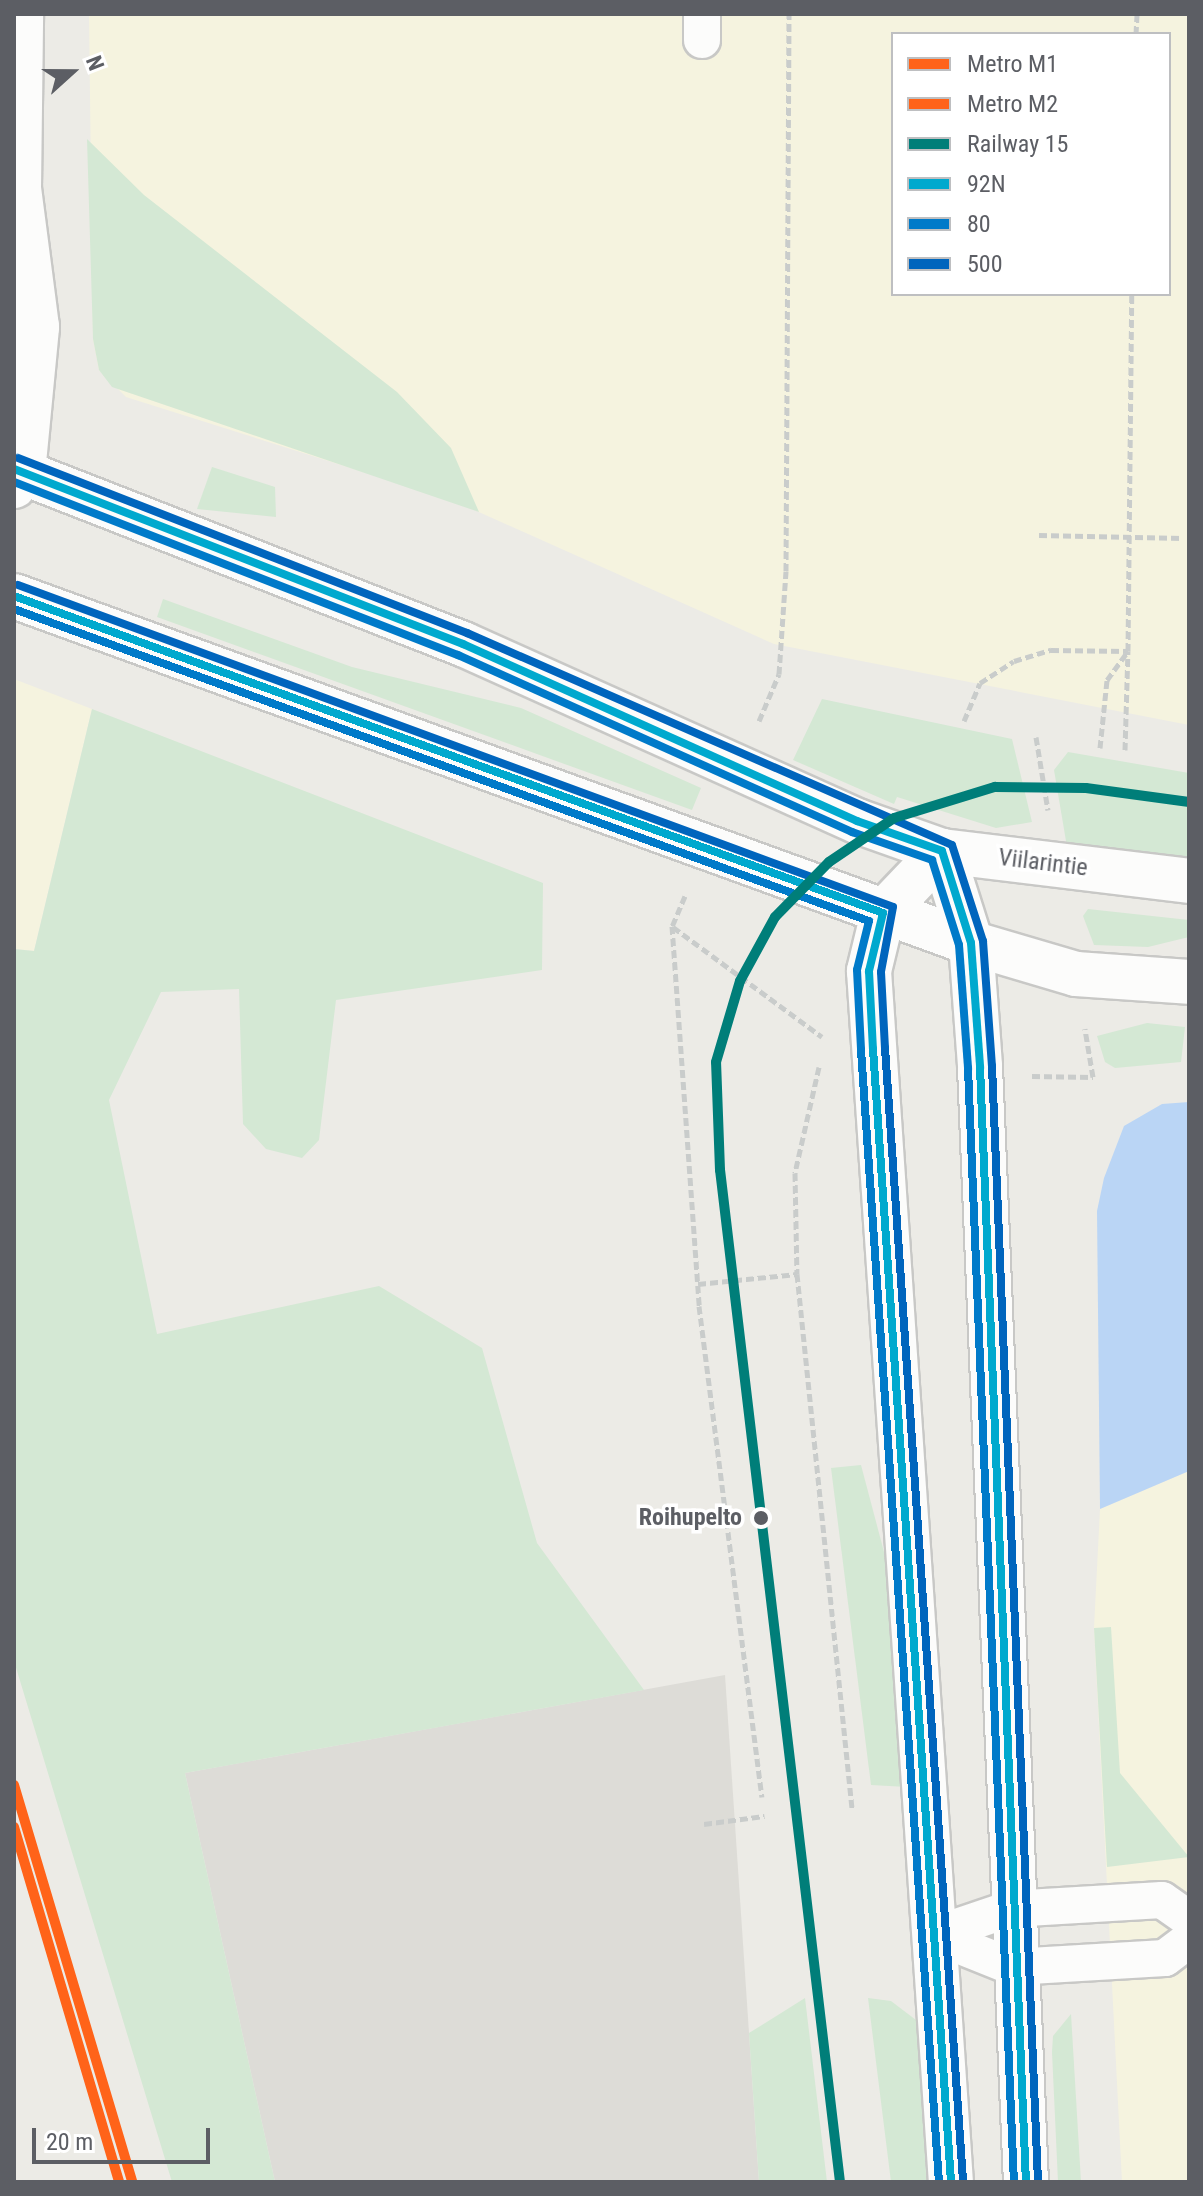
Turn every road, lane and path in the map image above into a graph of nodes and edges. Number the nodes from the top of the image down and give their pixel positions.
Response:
1 (21, 14) edge
2 (789, 14) edge
3 (17, 65) edge
4 (17, 194) edge
5 (1132, 296) edge
6 (17, 476) edge
7 (1039, 535) dead end
8 (1128, 537) junction
9 (1183, 538) dead end
10 (14, 596) edge
11 (1128, 651) junction
12 (779, 674) dead end
13 (964, 721) dead end
14 (1100, 748) dead end
15 (1125, 750) dead end
16 (942, 851) junction
17 (1189, 881) edge
18 (883, 913) junction
19 (672, 926) dead end
20 (971, 943) junction
21 (1189, 982) edge
22 (825, 1039) dead end
23 (797, 1274) junction
24 (698, 1284) junction
25 (762, 1797) dead end
26 (852, 1808) dead end
27 (764, 1816) dead end
28 (704, 1824) dead end
29 (1010, 1909) junction
30 (1189, 1919) edge
31 (933, 1935) junction
32 (1189, 1940) edge
33 (1013, 1967) junction
34 (951, 2182) edge
35 (1026, 2182) edge

1 - 3 main road
2 - 12 path
3 - 4 main road
4 - 6 main road
5 - 8 path
6 - 16 main road, Viilarintie
7 - 8 path
8 - 9 path
8 - 11 path
10 - 18 main road
11 - 13 path
11 - 14 path
11 - 15 path
16 - 17 main road, Viilarintie
16 - 18 main road
16 - 20 main road
18 - 20 main road
18 - 31 main road
19 - 24 path
20 - 21 main road
20 - 29 main road
22 - 23 path
23 - 24 path
23 - 26 path
24 - 25 path
27 - 28 path
29 - 30 lane
29 - 31 lane
29 - 33 main road
31 - 33 lane
31 - 34 main road
32 - 33 lane
33 - 35 main road

